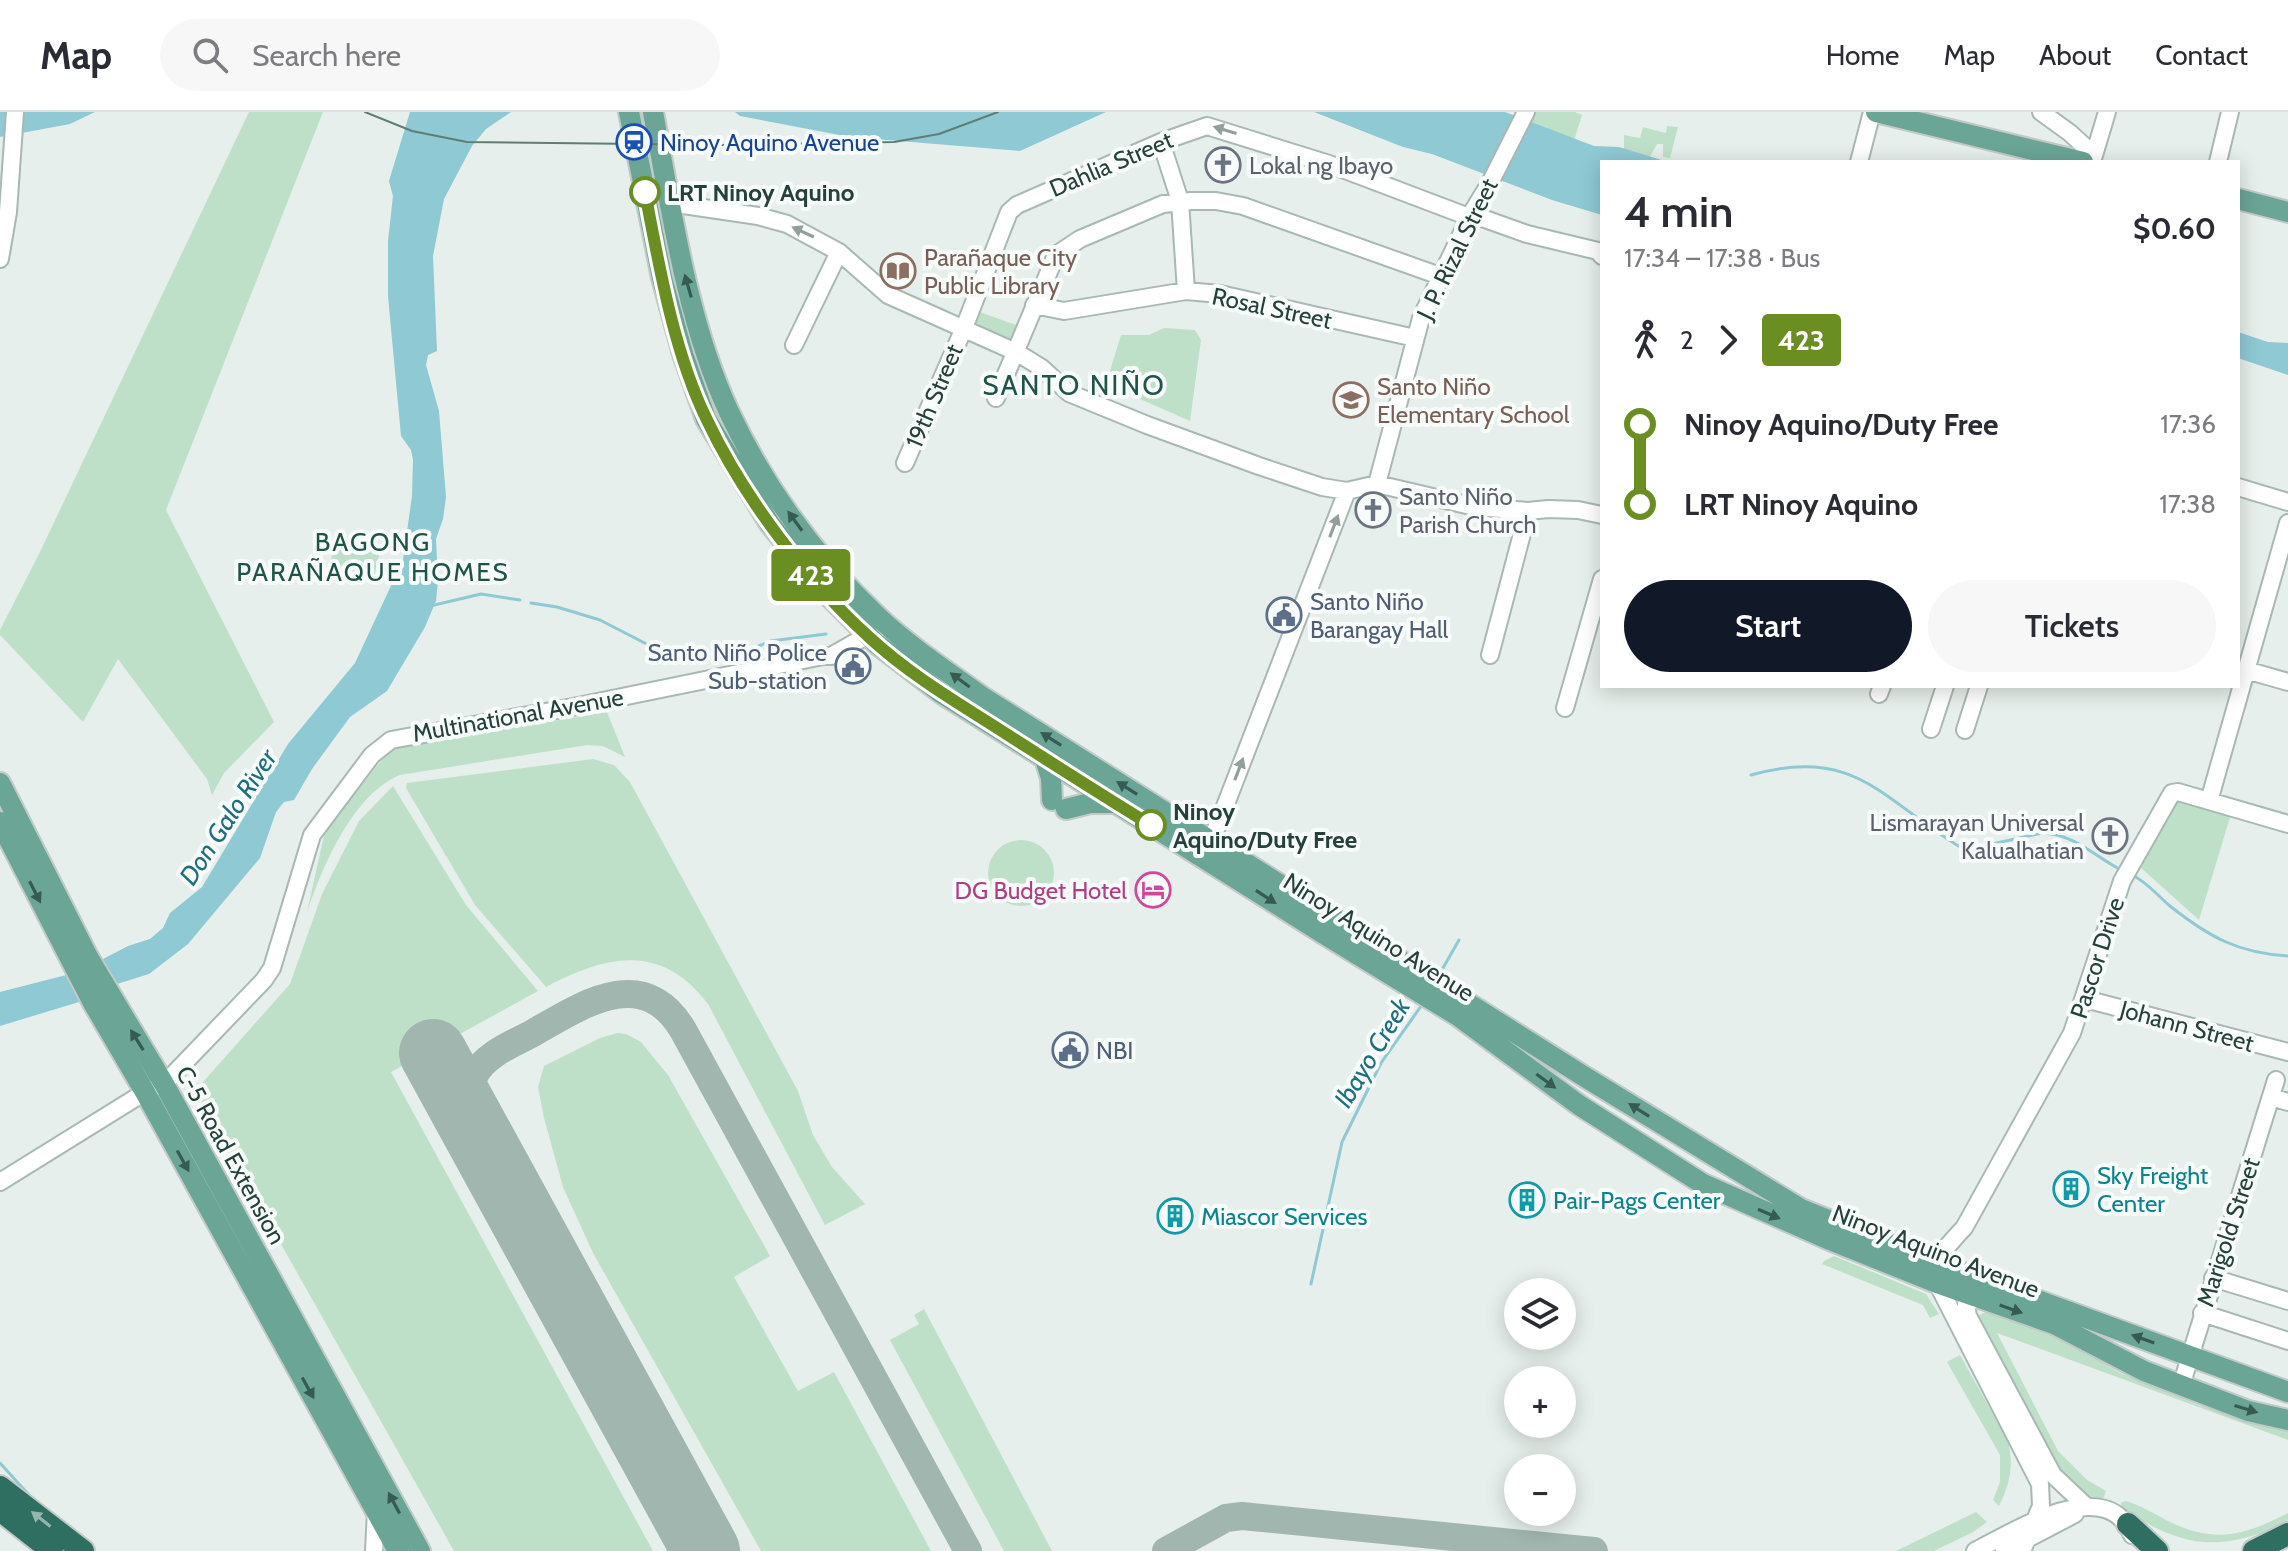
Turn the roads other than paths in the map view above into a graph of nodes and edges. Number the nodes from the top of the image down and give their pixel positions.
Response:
1 (15, 112) edge
2 (629, 112) edge
3 (653, 112) edge
4 (1526, 112) edge
5 (1874, 112) edge
6 (2041, 112) edge
7 (2107, 112) edge
8 (2230, 112) edge
9 (1161, 142) junction
10 (1860, 160) edge
11 (2090, 160) edge
12 (2218, 160) edge
13 (2240, 200) edge
14 (1180, 201) junction
15 (670, 203) junction
16 (2288, 212) edge
17 (1470, 216) junction
18 (839, 252) junction
19 (1600, 252) edge
20 (0, 259) edge
21 (1440, 276) junction
22 (1186, 291) junction
23 (1034, 305) junction
24 (964, 328) junction
25 (1415, 338) junction
26 (794, 345) dead end
27 (705, 347) junction
28 (1016, 352) junction
29 (683, 354) junction
30 (996, 398) dead end
31 (905, 463) dead end
32 (1377, 484) junction
33 (2240, 488) edge
34 (1347, 491) junction
35 (2288, 502) edge
36 (1528, 511) junction
37 (1600, 515) edge
38 (2288, 523) edge
39 (1600, 586) edge
40 (882, 620) junction
41 (864, 632) junction
42 (1490, 655) dead end
43 (2244, 663) edge
44 (2288, 682) edge
45 (1944, 688) edge
46 (1978, 688) edge
47 (2238, 688) edge
48 (1565, 708) dead end
49 (1931, 729) dead end
50 (1965, 730) dead end
51 (1045, 759) junction
52 (0, 783) edge
53 (2209, 801) junction
54 (1116, 803) junction
55 (0, 822) edge
56 (2288, 824) edge
57 (1206, 848) junction
58 (80, 960) junction
59 (1443, 995) junction
60 (2085, 999) junction
61 (2288, 1052) edge
62 (2276, 1080) dead end
63 (154, 1088) junction
64 (2280, 1100) edge
65 (1671, 1130) junction
66 (1656, 1154) junction
67 (0, 1182) edge
68 (1964, 1228) junction
69 (1925, 1259) junction
70 (1966, 1273) junction
71 (2213, 1278) junction
72 (1937, 1283) junction
73 (1977, 1297) junction
74 (2287, 1297) edge
75 (2202, 1313) junction
76 (2288, 1341) edge
77 (2190, 1356) junction
78 (2181, 1386) junction
79 (2288, 1392) edge
80 (2288, 1420) edge
81 (0, 1487) edge
82 (2087, 1507) junction
83 (0, 1510) edge
84 (376, 1511) junction
85 (2035, 1521) junction
86 (2128, 1524) junction
87 (2288, 1534) edge
88 (2025, 1545) edge
89 (52, 1551) edge
90 (83, 1551) edge
91 (374, 1551) edge
92 (398, 1551) edge
93 (420, 1551) edge
94 (1975, 1551) edge
95 (2004, 1551) edge
96 (2146, 1551) edge
97 (2157, 1551) edge
98 (2254, 1551) edge

1 - 20 street
2 - 29 main road, Ninoy Aquino Avenue
3 - 15 main road, Ninoy Aquino Avenue
4 - 17 street, J. P. Rizal Street
5 - 10 street
5 - 11 main road
6 - 11 street
7 - 11 street
8 - 12 street
9 - 14 street
17 -> 9 street, Dahlia Street
9 - 24 street, Dahlia Street
13 - 16 main road
14 - 21 street
14 - 22 street
14 - 23 street
18 -> 15 street
27 -> 15 main road, Ninoy Aquino Avenue
17 - 19 street, Dahlia Street
17 - 21 street, J. P. Rizal Street
18 - 24 street
18 - 26 street
21 - 25 street, J. P. Rizal Street
22 - 23 street, Rosal Street
22 - 25 street, Rosal Street
23 - 28 street
24 - 28 street
24 - 31 street, 19th Street
25 - 32 street, J. P. Rizal Street
27 - 29 main road
40 -> 27 main road, Ninoy Aquino Avenue
28 - 30 street
28 - 34 street
29 - 41 main road, Ninoy Aquino Avenue
32 - 34 street
32 - 36 street
33 - 35 street
57 -> 34 street
36 - 37 street
36 - 42 street
38 - 43 street
39 - 48 street
40 - 41 street, Multinational Avenue
57 -> 40 main road, Ninoy Aquino Avenue
41 - 51 main road, Ninoy Aquino Avenue
41 - 63 street, Multinational Avenue
43 - 44 street
45 - 49 street
46 - 50 street
47 - 53 street
51 - 54 main road, Ninoy Aquino Avenue
51 - 54 main road
52 - 58 main road, C-5 Road Extension
53 - 56 street, Pascor Drive
53 - 60 street, Pascor Drive
54 - 57 main road, Ninoy Aquino Avenue
55 -> 58 main road, C-5 Road Extension
57 - 59 main road, Ninoy Aquino Avenue
58 - 63 main road, C-5 Road Extension
65 -> 59 main road, Ninoy Aquino Avenue
59 -> 66 main road, Ninoy Aquino Avenue
60 - 61 street, Johann Street
60 - 68 street, Pascor Drive
62 - 64 street, Marigold Street
63 - 67 street, Multinational Avenue
63 -> 84 main road, C-5 Road Extension
93 -> 63 main road, C-5 Road Extension
64 - 71 street, Marigold Street
65 - 66 main road
65 - 69 main road, Ninoy Aquino Avenue
66 -> 72 main road, Ninoy Aquino Avenue
68 - 69 street, Pascor Drive
68 - 70 street, Pascor Drive
69 - 70 main road, Ninoy Aquino Avenue
77 -> 70 main road, Ninoy Aquino Avenue
71 - 74 street
71 - 75 street, Marigold Street
72 - 73 main road, Ninoy Aquino Avenue
72 - 85 street
73 -> 78 main road, Ninoy Aquino Avenue
73 - 82 street
75 - 76 street
75 - 77 street, Marigold Street
77 - 78 street, Marigold Street
77 - 79 main road, Ninoy Aquino Avenue
78 -> 80 main road, Ninoy Aquino Avenue
90 -> 81 highway
82 - 85 street
82 - 86 street
82 - 88 street
83 - 89 highway
84 - 91 street
84 - 92 main road, C-5 Road Extension
85 - 88 street
85 - 94 street
86 - 96 street
86 - 97 highway
87 - 98 highway
88 - 95 street

